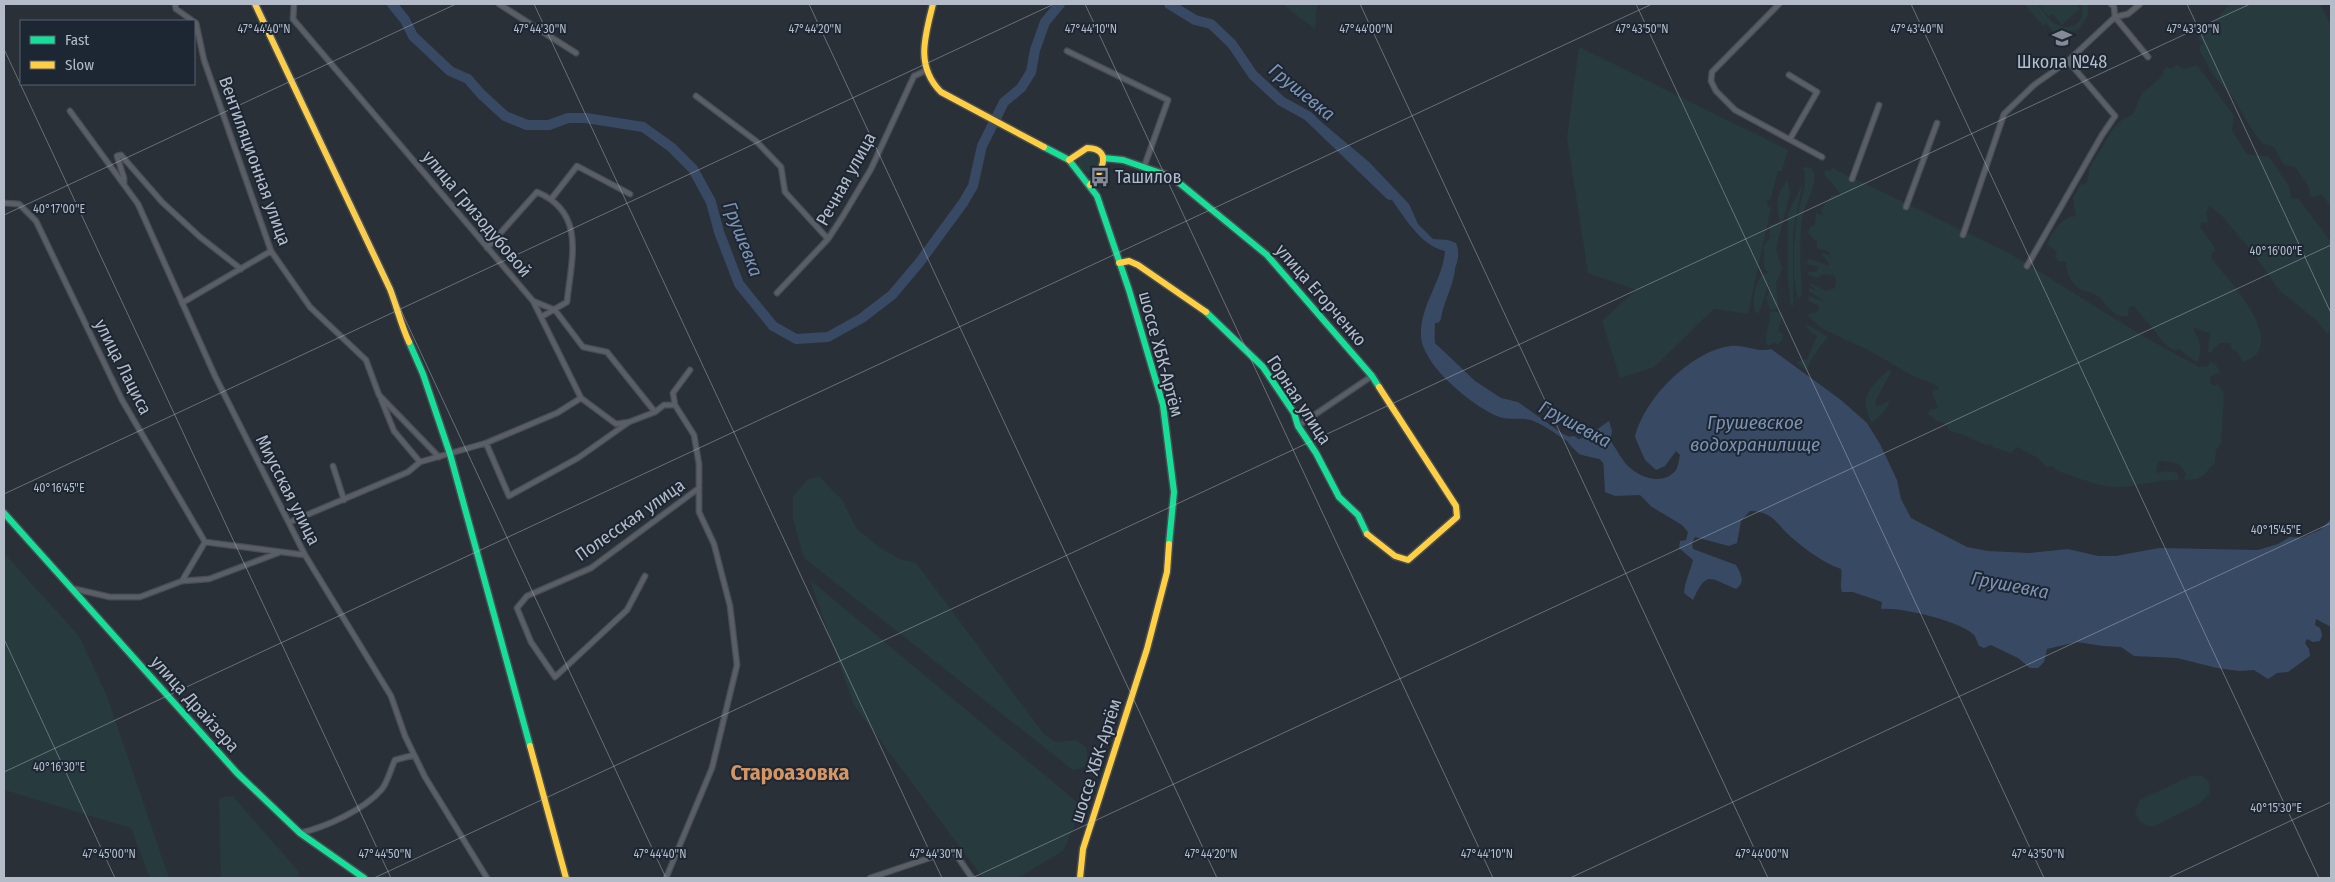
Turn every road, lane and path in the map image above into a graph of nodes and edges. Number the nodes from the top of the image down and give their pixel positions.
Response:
1 (175, 4) edge
2 (255, 4) edge
3 (294, 4) edge
4 (499, 4) edge
5 (933, 4) edge
6 (1779, 4) edge
7 (2111, 4) edge
8 (2140, 4) edge
9 (2115, 16) junction
10 (192, 20) edge
11 (195, 22) edge
12 (1067, 51) dead end
13 (576, 53) dead end
14 (2148, 57) dead end
15 (2068, 61) junction
16 (925, 71) junction
17 (1789, 75) dead end
18 (696, 96) dead end
19 (1879, 105) dead end
20 (70, 111) dead end
21 (1937, 123) dead end
22 (1790, 138) junction
23 (1822, 157) dead end
24 (1103, 158) junction
25 (1069, 160) junction
26 (1144, 167) junction
27 (1852, 178) dead end
28 (124, 185) junction
29 (1090, 185) junction
30 (630, 194) dead end
31 (552, 198) junction
32 (4, 203) edge
33 (1906, 207) dead end
34 (1964, 235) dead end
35 (828, 239) junction
36 (487, 248) junction
37 (271, 251) junction
38 (1119, 263) junction
39 (2027, 266) dead end
40 (241, 269) junction
41 (778, 293) dead end
42 (533, 301) junction
43 (182, 303) junction
44 (556, 310) junction
45 (541, 317) junction
46 (690, 370) dead end
47 (1372, 376) junction
48 (379, 395) junction
49 (581, 398) junction
50 (676, 405) junction
51 (655, 412) junction
52 (629, 422) junction
53 (1298, 426) junction
54 (486, 443) junction
55 (450, 454) junction
56 (439, 457) junction
57 (420, 462) junction
58 (333, 466) dead end
59 (699, 488) junction
60 (344, 500) junction
61 (4, 513) edge
62 (290, 522) junction
63 (205, 542) junction
64 (279, 552) junction
65 (305, 555) junction
66 (1408, 560) joint
67 (645, 576) dead end
68 (182, 581) junction
69 (74, 589) junction
70 (414, 755) junction
71 (300, 833) junction
72 (364, 878) edge
73 (487, 878) edge
74 (566, 878) edge
75 (666, 878) edge
76 (870, 878) edge
77 (972, 878) edge
78 (1080, 878) edge

1 - 10 street, Вентиляционная улица
2 - 55 street
3 - 36 street, улица Гризодубовой
4 - 13 street
5 - 16 street
6 - 22 street
7 - 9 street
8 - 9 street
9 - 14 street
9 - 15 street
11 - 37 street, Вентиляционная улица
12 - 26 street
15 - 34 street
15 - 39 street
16 - 25 street, шоссе ХБК-Артём
16 - 35 street, Речная улица
17 - 22 street
18 - 35 street
19 - 27 street
20 - 28 street, Миусская улица
21 - 33 street
22 - 23 street
24 - 25 street, улица Егорченко
24 - 26 street, улица Егорченко
24 - 29 street
25 - 29 street, шоссе ХБК-Артём
26 - 47 street, улица Егорченко
28 - 40 street
28 - 43 street, Миусская улица
29 - 38 street, шоссе ХБК-Артём
30 - 31 street
31 - 36 street
31 - 44 street
32 - 63 street, улица Лациса
35 - 41 street, Речная улица
36 - 42 street, улица Гризодубовой
37 - 40 street
37 - 48 street, Вентиляционная улица
38 - 53 street, Горная улица
38 - 78 street, шоссе ХБК-Артём
40 - 43 street
42 - 44 street
42 - 45 street, улица Гризодубовой
43 - 62 street, Миусская улица
44 - 45 street
44 - 51 street
45 - 49 street, улица Гризодубовой
46 - 50 street
47 - 53 street
47 - 66 street, улица Егорченко
48 - 56 street, Вентиляционная улица
48 - 57 street, Вентиляционная улица
49 - 52 street, улица Гризодубовой
49 - 54 street
50 - 51 street
50 - 59 street
51 - 52 street
52 - 54 street
53 - 66 street, Горная улица
54 - 55 street
55 - 56 street
55 - 74 street
56 - 57 street
57 - 60 street
58 - 60 street
59 - 67 street, Полесская улица
59 - 75 street
60 - 62 street
61 - 69 street, улица Драйзера
62 - 65 street, Миусская улица
63 - 64 street
63 - 68 street
64 - 65 street
64 - 68 street
65 - 70 street, Миусская улица
68 - 69 street
69 - 71 street, улица Драйзера
70 - 71 street
70 - 73 street, Миусская улица
71 - 72 street, улица Драйзера
76 - 77 street

